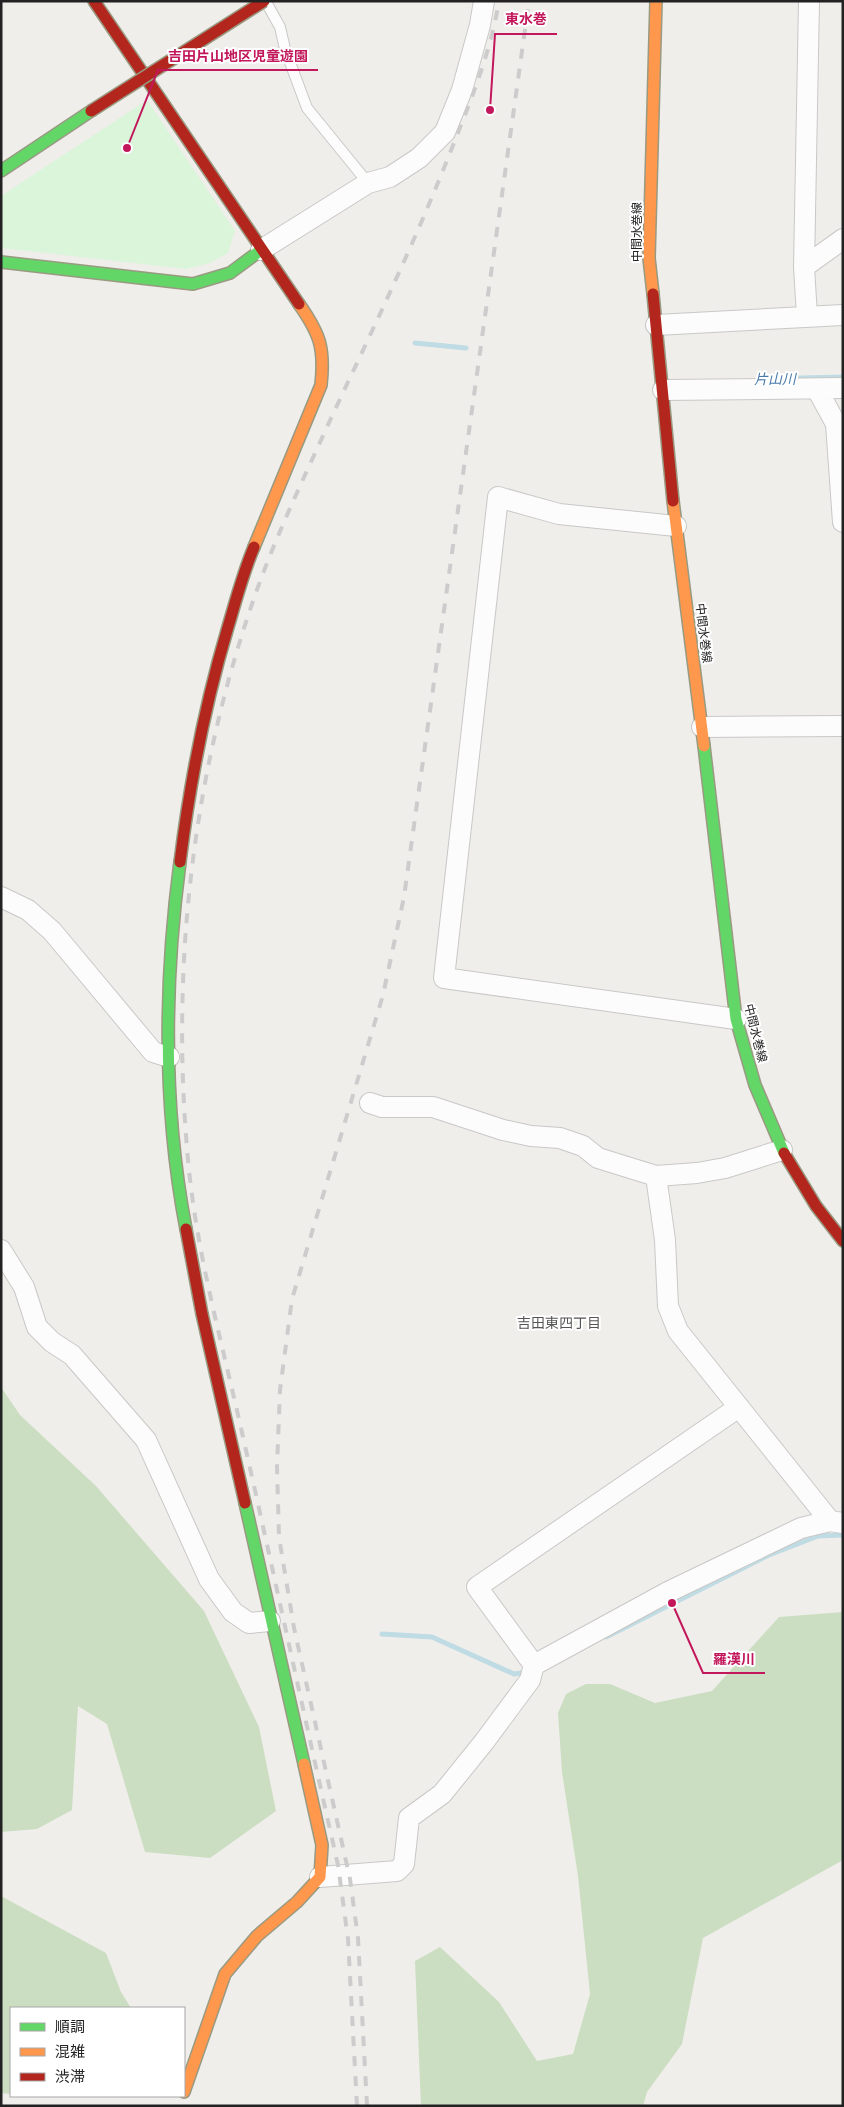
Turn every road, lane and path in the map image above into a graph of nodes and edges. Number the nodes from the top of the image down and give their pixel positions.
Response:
1 (94, 1) edge
2 (265, 1) edge
3 (484, 1) edge
4 (656, 1) edge
5 (809, 1) edge
6 (1, 171) edge
7 (368, 183) junction
8 (843, 238) edge
9 (261, 250) junction
10 (1, 262) edge
11 (804, 267) junction
12 (843, 315) edge
13 (807, 316) junction
14 (656, 325) junction
15 (843, 388) edge
16 (817, 389) junction
17 (663, 390) junction
18 (843, 522) edge
19 (676, 526) junction
20 (843, 726) edge
21 (702, 727) junction
22 (1, 897) edge
23 (736, 1019) junction
24 (169, 1057) junction
25 (370, 1104) dead end
26 (782, 1150) junction
27 (656, 1176) junction
28 (843, 1241) edge
29 (1, 1250) edge
30 (739, 1407) junction
31 (836, 1522) edge
32 (270, 1621) junction
33 (534, 1665) junction
34 (320, 1877) junction
35 (185, 2089) edge

1 - 9 street
2 - 6 street, bridge
2 - 7 lane
3 - 7 street
4 - 14 street, 中間水巻線
5 - 11 street
7 - 9 street
8 - 11 street
9 - 10 street
9 - 24 street
11 - 13 street
12 - 13 street
13 - 14 street
14 - 17 street, 中間水巻線
15 - 16 street
16 - 17 street
16 - 18 street
17 - 19 street, 中間水巻線
19 - 21 street, 中間水巻線
19 - 23 street
20 - 21 street
21 - 23 street, 中間水巻線
22 - 24 street
23 - 26 street, 中間水巻線
24 - 32 street
25 - 27 street
26 - 27 street
26 - 28 street, 中間水巻線
27 - 30 street
29 - 32 street
30 - 31 street
30 - 33 street
31 - 33 street
32 - 34 street
33 - 34 street
34 - 35 street

